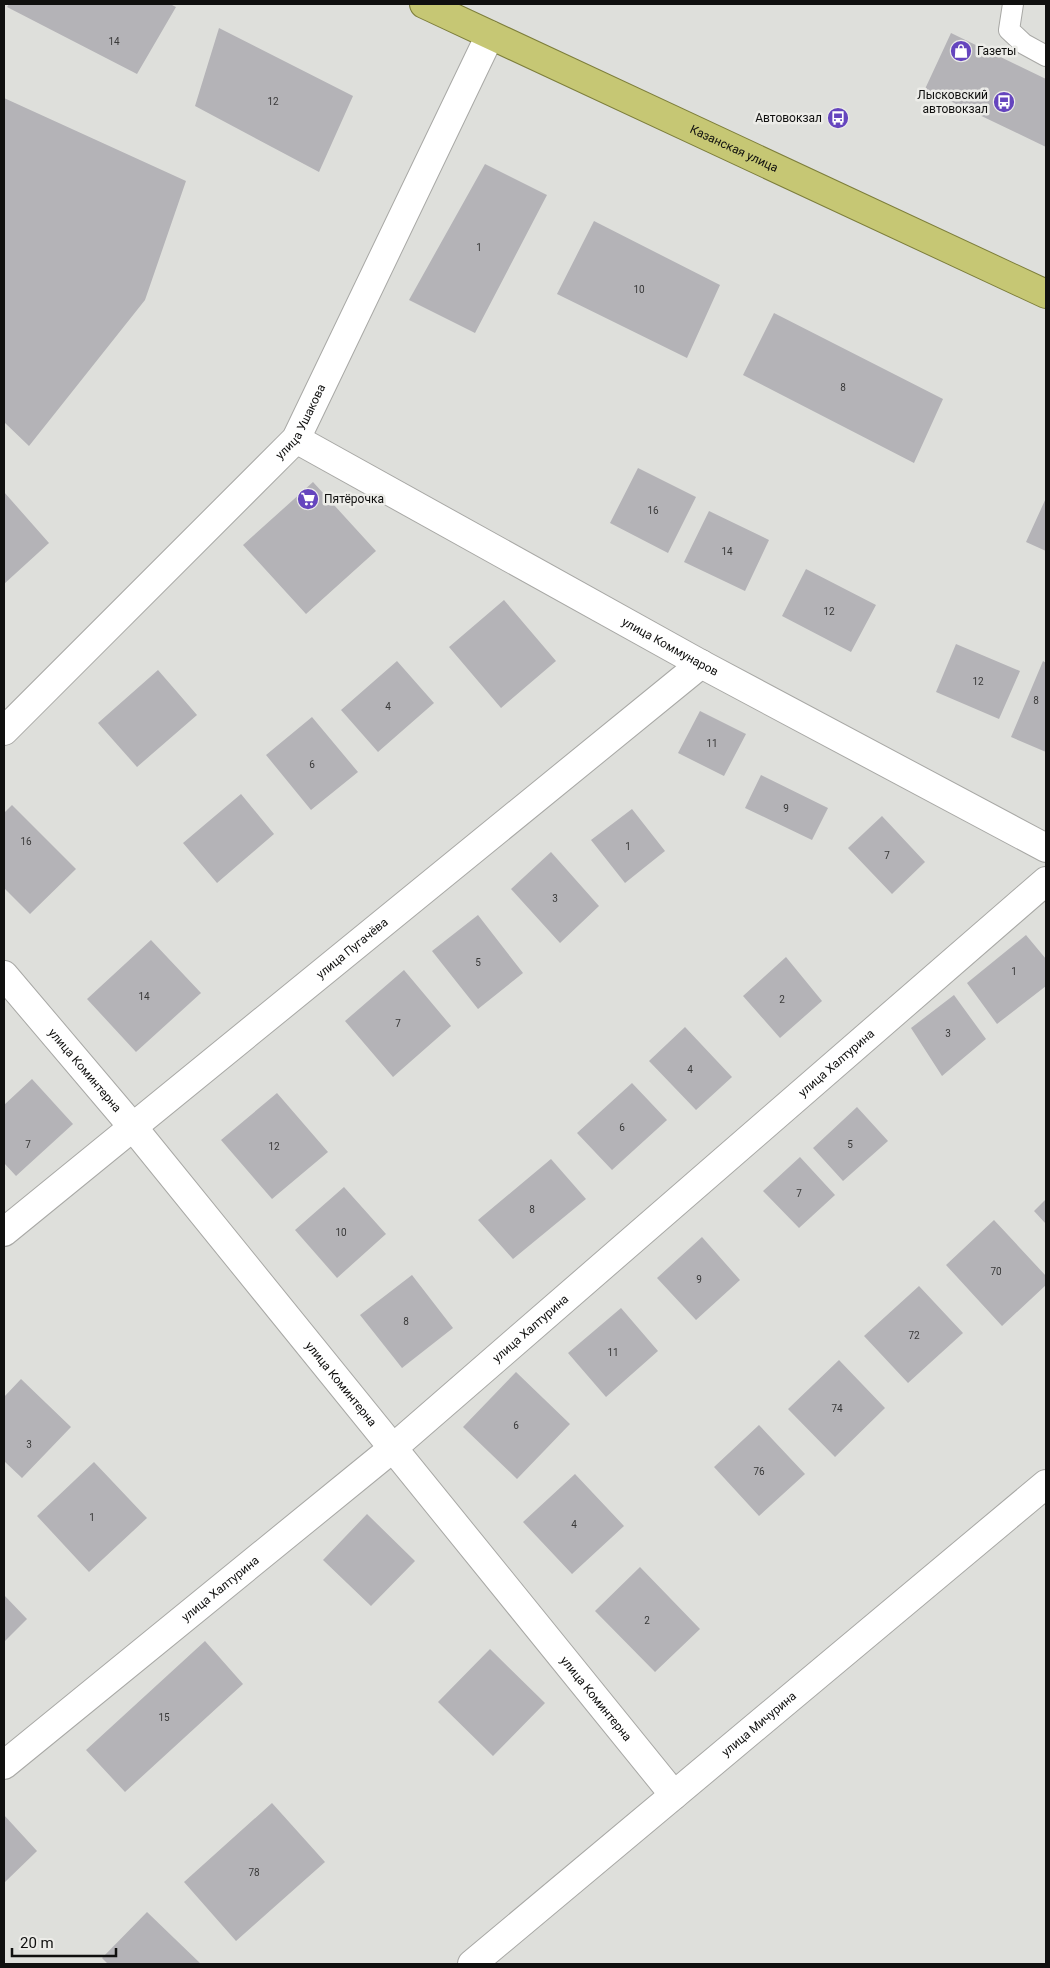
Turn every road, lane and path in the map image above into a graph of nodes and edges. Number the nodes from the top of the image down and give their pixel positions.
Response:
1 (424, 4) edge
2 (1013, 4) edge
3 (490, 35) junction
4 (1046, 56) edge
5 (1046, 294) edge
6 (296, 439) junction
7 (701, 664) junction
8 (4, 731) edge
9 (1046, 848) edge
10 (1046, 881) edge
11 (4, 975) edge
12 (132, 1126) junction
13 (4, 1232) edge
14 (393, 1448) junction
15 (1046, 1484) edge
16 (4, 1765) edge
17 (674, 1795) junction
18 (472, 1964) edge

1 - 3 highway, Казанская улица
2 - 4 lane
3 - 5 highway, Казанская улица
3 - 6 street, улица Ушакова
6 - 7 street, улица Коммунаров
6 - 8 street, улица Ушакова
7 - 9 street, улица Коммунаров
7 - 12 street, улица Пугачёва
10 - 14 street, улица Халтурина
11 - 12 street, улица Коминтерна
12 - 13 street, улица Пугачёва
12 - 14 street, улица Коминтерна
14 - 16 street, улица Халтурина
14 - 17 street, улица Коминтерна
15 - 17 street, улица Мичурина
17 - 18 street, улица Мичурина

